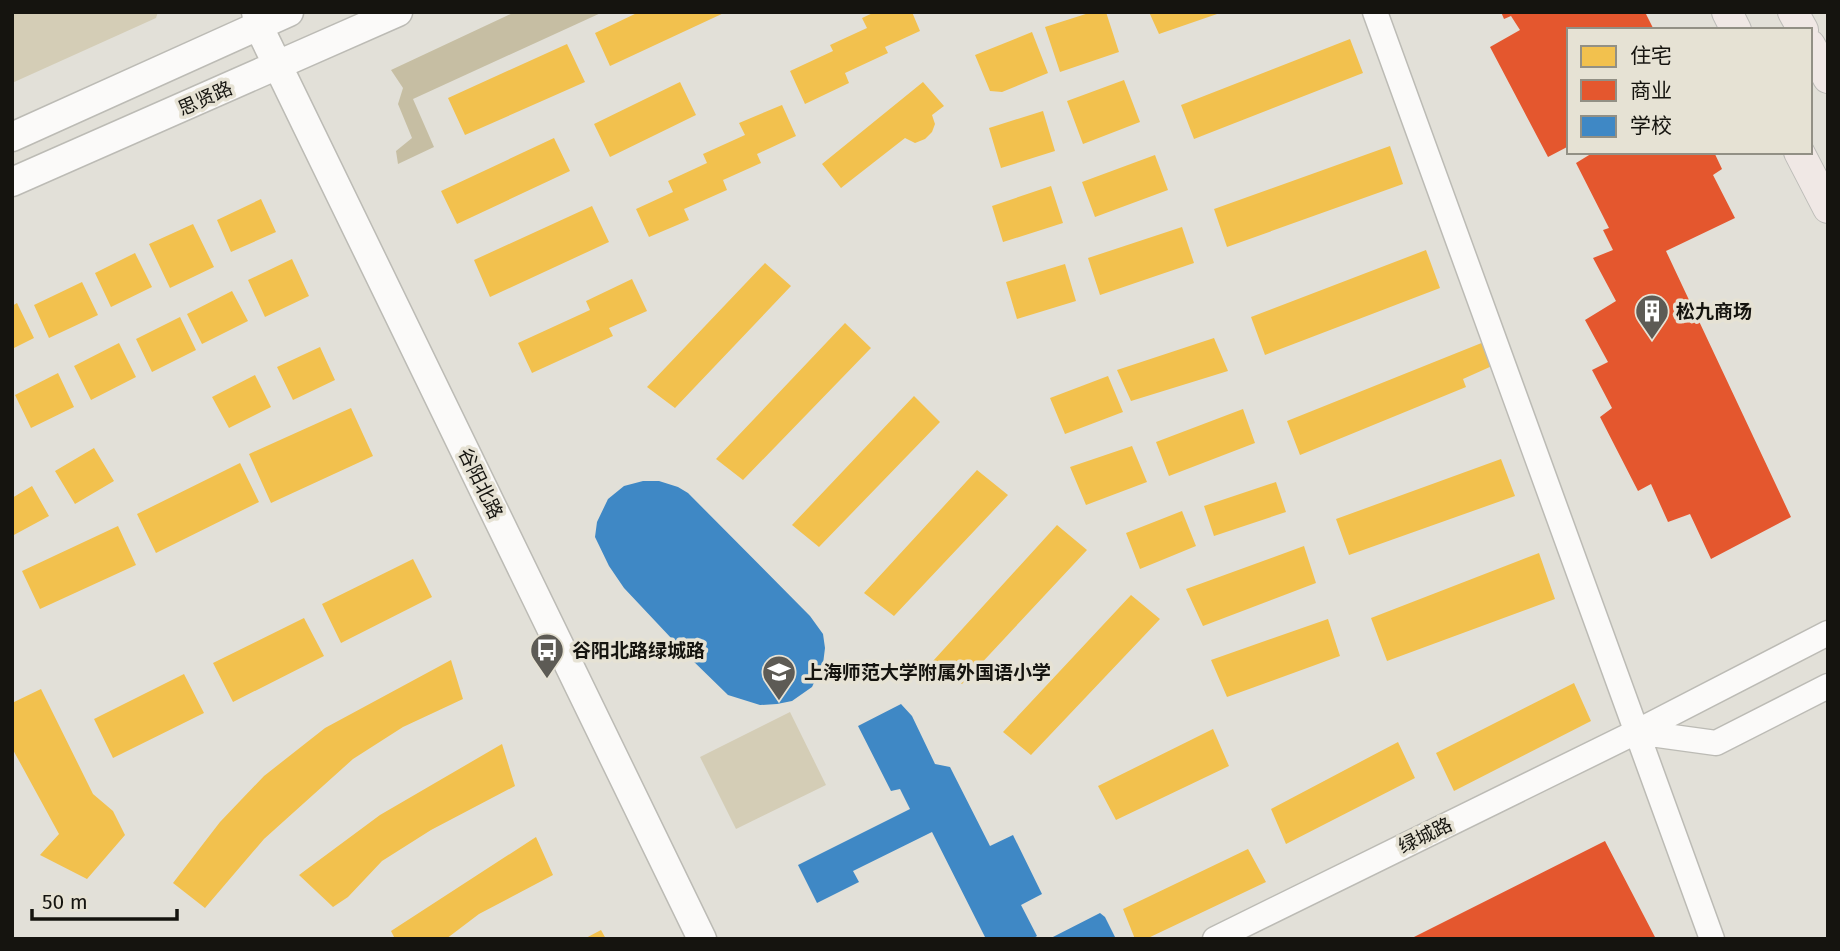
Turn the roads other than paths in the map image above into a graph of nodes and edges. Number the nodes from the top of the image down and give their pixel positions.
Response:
1 (289, 12) edge
2 (398, 12) edge
3 (1375, 12) edge
4 (1727, 12) edge
5 (1793, 12) edge
6 (253, 17) edge
7 (1735, 28) edge
8 (1801, 28) edge
9 (1812, 49) edge
10 (278, 64) junction
11 (1828, 78) edge
12 (12, 137) edge
13 (1800, 154) edge
14 (12, 181) edge
15 (1828, 208) edge
16 (1828, 633) edge
17 (1828, 686) edge
18 (1636, 732) junction
19 (702, 939) edge
20 (1215, 939) edge
21 (1712, 939) edge

1 - 6 main road
2 - 10 main road, 思贤路
3 - 18 street
4 - 7 main road
5 - 8 main road
6 - 10 main road, 谷阳北路
6 - 12 main road
9 - 11 main road
10 - 14 main road, 思贤路
10 - 19 main road, 谷阳北路
13 - 15 main road
16 - 18 street, 绿城路
17 - 18 street
18 - 20 street, 绿城路
18 - 21 street

